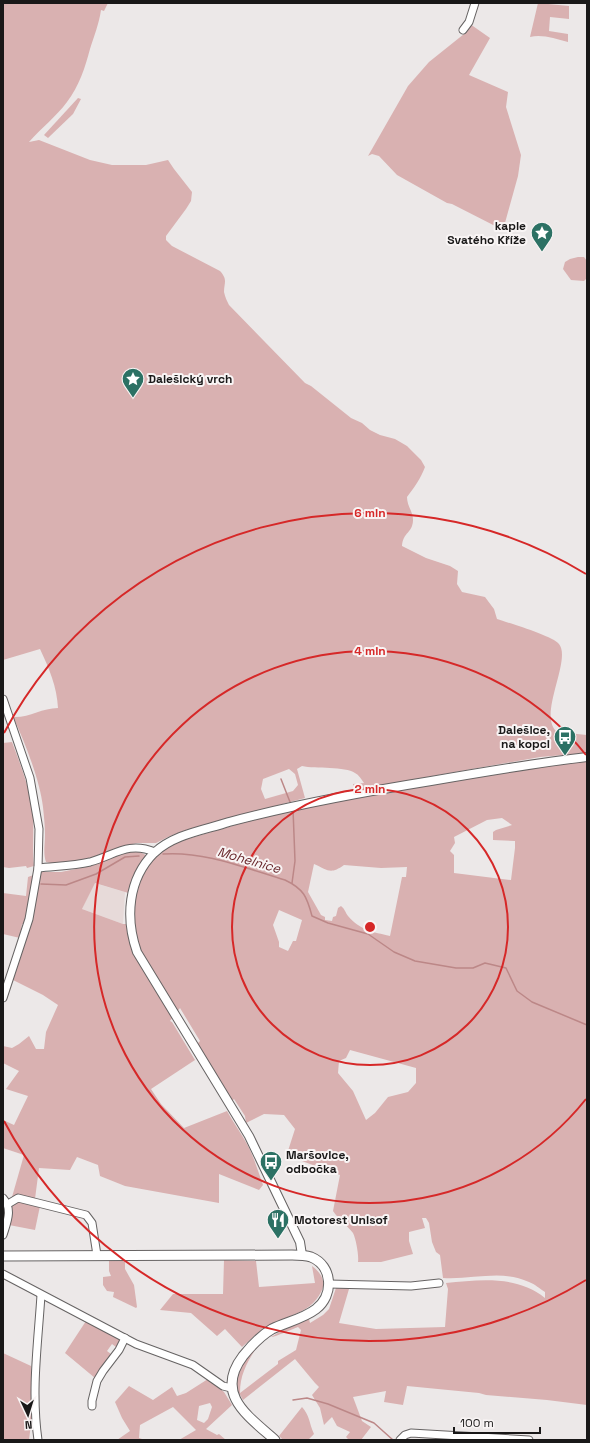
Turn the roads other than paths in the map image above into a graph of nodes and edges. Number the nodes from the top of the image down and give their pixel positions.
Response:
1 (475, 3) edge
2 (463, 30) dead end
3 (3, 699) edge
4 (587, 756) edge
5 (155, 852) junction
6 (38, 868) junction
7 (3, 998) edge
8 (6, 1201) edge
9 (3, 1235) edge
10 (97, 1255) junction
11 (302, 1255) junction
12 (3, 1256) edge
13 (3, 1274) edge
14 (439, 1283) dead end
15 (329, 1284) junction
16 (41, 1294) junction
17 (125, 1338) junction
18 (231, 1388) junction
19 (92, 1406) dead end
20 (38, 1440) edge
21 (275, 1440) edge
22 (400, 1440) edge
23 (529, 1440) edge

1 - 2 street
3 - 6 street
4 - 5 street
5 - 6 street
5 - 11 street
6 - 7 street
8 - 9 street
8 - 10 street
10 - 11 main road
10 - 12 main road
11 - 15 main road
13 - 16 street
14 - 15 street
15 - 18 main road
16 - 17 street
16 - 20 street
17 - 18 street
17 - 19 street
18 - 21 main road
22 - 23 street

